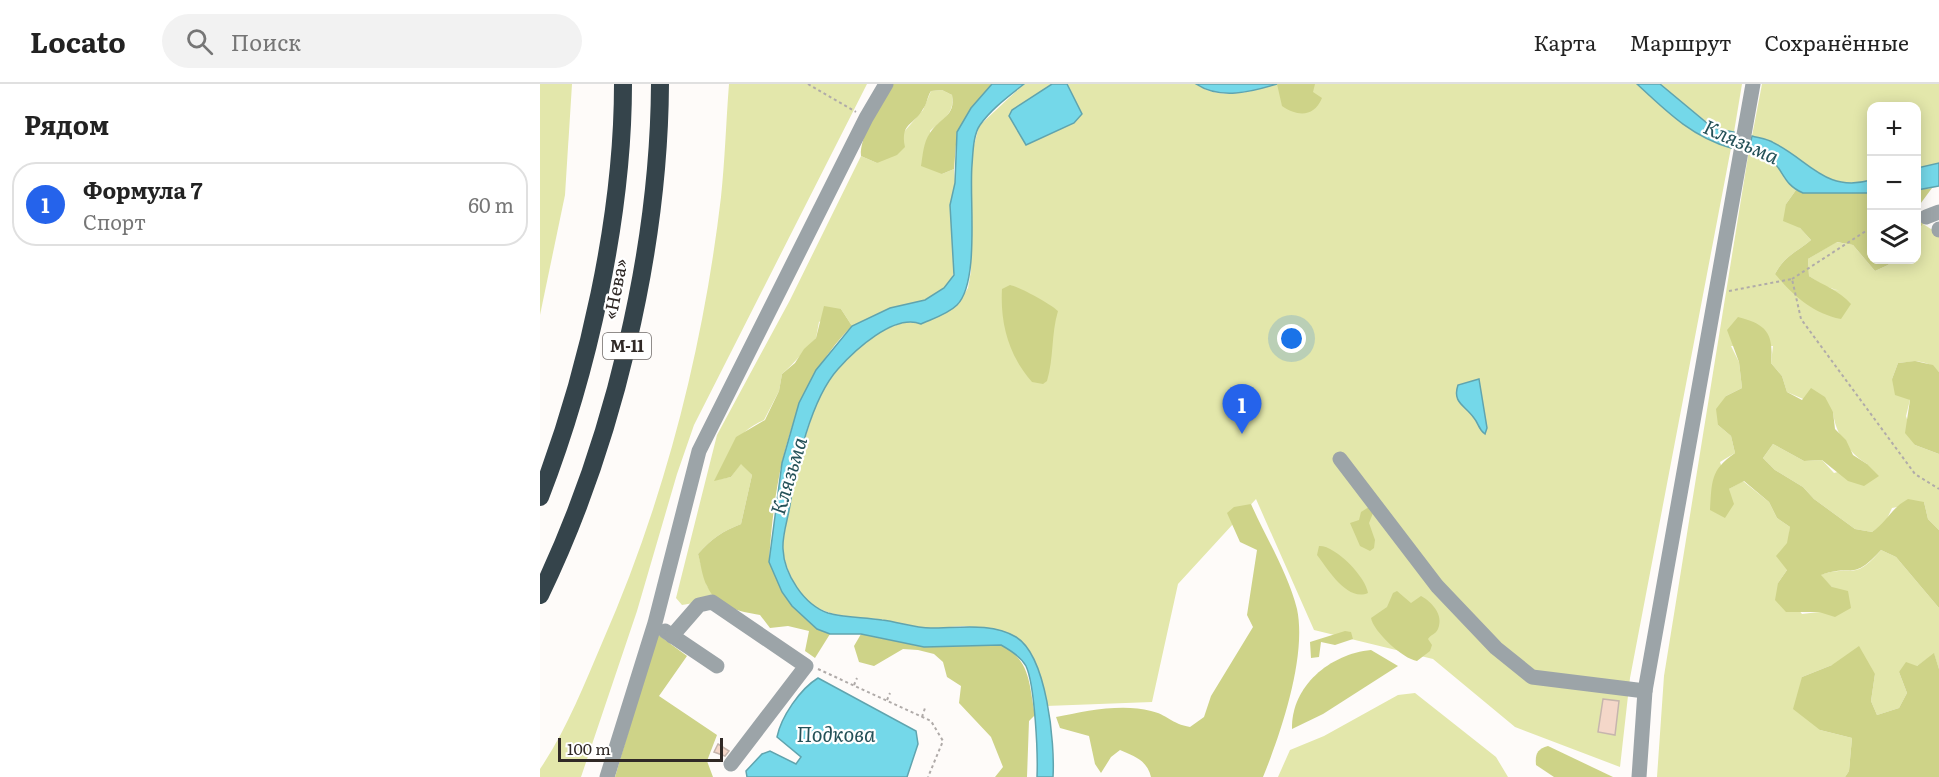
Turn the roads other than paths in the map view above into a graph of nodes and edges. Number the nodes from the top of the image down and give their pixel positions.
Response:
1 (623, 84) edge
2 (660, 84) edge
3 (886, 84) edge
4 (1753, 84) edge
5 (1340, 459) dead end
6 (540, 497) edge
7 (540, 595) edge
8 (655, 623) junction
9 (672, 636) junction
10 (717, 666) dead end
11 (1645, 691) junction
12 (731, 764) dead end
13 (607, 777) edge
14 (1639, 777) edge

1 - 6 highway, «Нева» / М-11
2 - 7 highway, «Нева» / М-11
3 - 8 street
4 - 11 street
5 - 11 street
8 - 9 street
8 - 13 street
9 - 10 street
9 - 12 street
11 - 14 street

